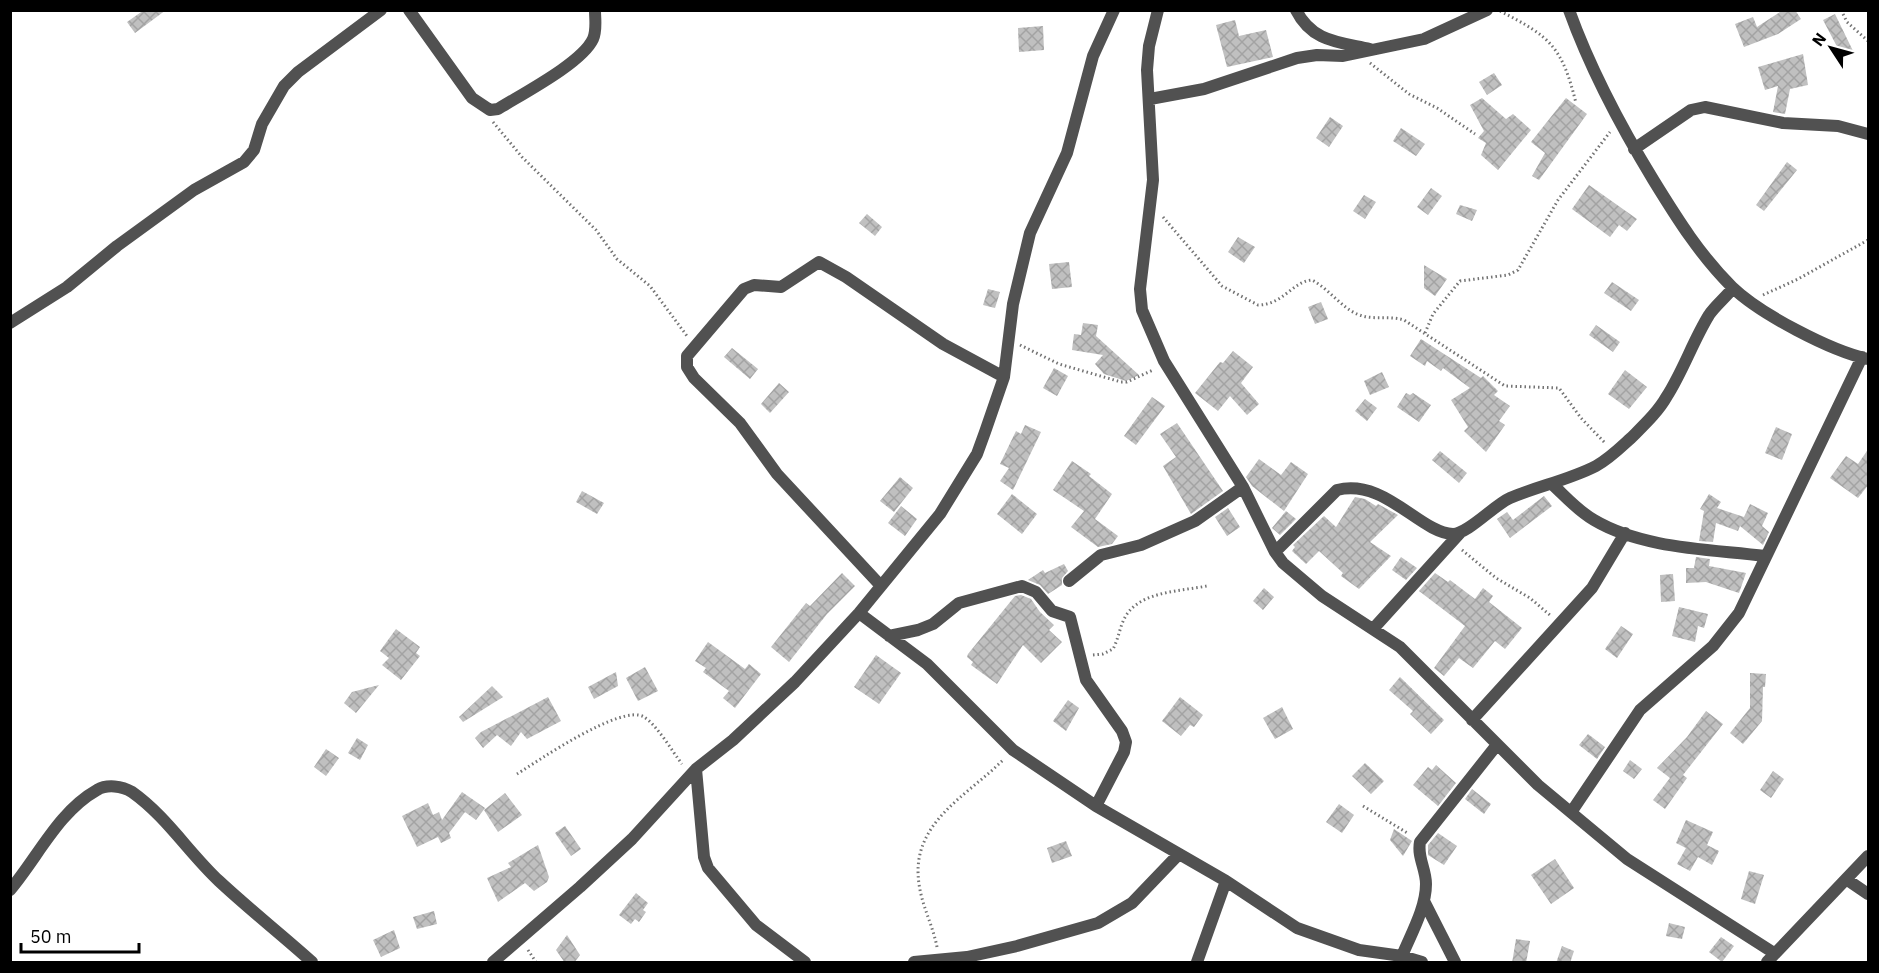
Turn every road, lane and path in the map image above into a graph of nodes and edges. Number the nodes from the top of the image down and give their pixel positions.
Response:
1 (381, 10) edge
2 (409, 10) edge
3 (595, 10) edge
4 (1114, 10) edge
5 (1158, 10) edge
6 (1296, 10) edge
7 (1487, 10) edge
8 (1498, 10) edge
9 (1569, 10) edge
10 (1841, 10) edge
11 (1869, 40) edge
12 (1375, 51) junction
13 (1356, 54) junction
14 (1150, 99) junction
15 (1576, 103) dead end
16 (481, 106) junction
17 (1618, 120) junction
18 (1475, 134) dead end
19 (1869, 134) edge
20 (1634, 149) junction
21 (1151, 205) junction
22 (1869, 240) edge
23 (1733, 288) junction
24 (1750, 300) junction
25 (10, 323) edge
26 (1425, 333) junction
27 (1010, 340) junction
28 (694, 346) junction
29 (1865, 358) edge
30 (1166, 364) junction
31 (1004, 377) junction
32 (1615, 453) junction
33 (1552, 484) junction
34 (1244, 487) junction
35 (1625, 533) junction
36 (1455, 537) junction
37 (1275, 552) junction
38 (1765, 556) junction
39 (1069, 581) dead end
40 (881, 586) junction
41 (1207, 586) dead end
42 (859, 613) junction
43 (1560, 624) junction
44 (1373, 629) junction
45 (889, 636) junction
46 (1079, 654) junction
47 (1472, 720) junction
48 (1496, 746) junction
49 (1013, 750) junction
50 (693, 772) junction
51 (517, 774) dead end
52 (1096, 806) junction
53 (1363, 806) dead end
54 (1572, 811) junction
55 (1420, 842) junction
56 (1178, 855) junction
57 (1869, 856) edge
58 (1846, 879) junction
59 (1226, 881) junction
60 (10, 890) edge
61 (1869, 894) edge
62 (1424, 901) junction
63 (1402, 956) junction
64 (1770, 958) edge
65 (940, 959) junction
66 (312, 963) edge
67 (493, 963) edge
68 (805, 963) edge
69 (914, 963) edge
70 (1197, 963) edge
71 (1422, 963) edge
72 (1455, 963) edge

1 - 25 street
2 - 16 street
3 - 16 street
4 - 27 street
5 - 14 street
6 - 12 street
7 - 12 street
8 - 15 path
9 - 17 street
10 - 11 path
12 - 13 street
13 - 14 street
13 - 18 path
14 - 21 street
16 - 28 path
17 - 20 street
17 - 26 path
19 - 20 street
20 - 23 street
21 - 26 path
21 - 30 street
22 - 24 path
23 - 24 street
23 - 32 street
24 - 29 street
26 - 32 path
27 - 30 path
27 - 31 street
28 - 31 street
28 - 40 street
29 - 38 street
30 - 34 street
31 - 40 street
32 - 33 street
33 - 35 street
33 - 36 street
34 - 37 street
34 - 39 street
35 - 38 street
35 - 43 street
36 - 37 street
36 - 43 path
36 - 44 street
37 - 44 street
38 - 54 street
40 - 42 street
41 - 46 path
42 - 45 street
42 - 50 street
43 - 47 street
44 - 47 street
45 - 46 street
45 - 49 street
46 - 52 street
47 - 48 street
48 - 54 street
48 - 55 street
49 - 52 street
49 - 65 path
50 - 51 path
50 - 67 street
50 - 68 street
52 - 56 street
53 - 55 path
54 - 64 street
55 - 62 street
56 - 59 street
56 - 65 street
57 - 58 street
58 - 61 street
58 - 64 street
59 - 63 street
59 - 70 street
60 - 66 street
62 - 63 street
62 - 72 street
63 - 71 street
65 - 69 street

